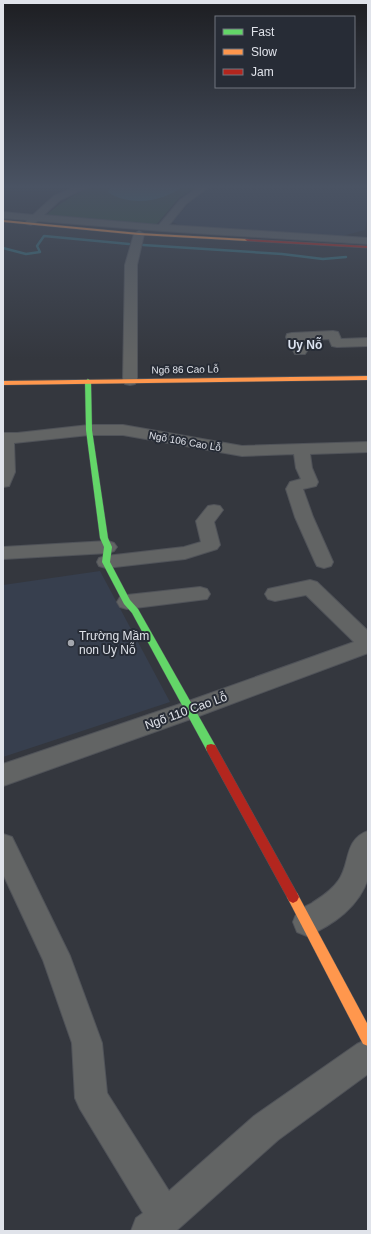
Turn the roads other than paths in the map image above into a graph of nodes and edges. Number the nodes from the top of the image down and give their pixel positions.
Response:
1 (137, 244) edge
2 (308, 244) edge
3 (368, 247) edge
4 (368, 342) edge
5 (300, 351) dead end
6 (368, 378) edge
7 (88, 381) junction
8 (130, 381) junction
9 (3, 383) edge
10 (89, 430) junction
11 (4, 438) edge
12 (368, 447) edge
13 (301, 450) junction
14 (3, 482) edge
15 (214, 510) dead end
16 (3, 553) edge
17 (107, 554) junction
18 (324, 562) dead end
19 (200, 594) dead end
20 (275, 594) dead end
21 (127, 602) junction
22 (368, 644) edge
23 (191, 710) junction
24 (3, 775) edge
25 (368, 843) edge
26 (3, 846) edge
27 (307, 922) junction
28 (368, 1039) edge
29 (368, 1055) edge
30 (157, 1224) edge

1 - 8 street
2 - 3 street
4 - 5 street
6 - 8 street, Ngõ 86 Cao Lỗ
7 - 8 street, Ngõ 86 Cao Lỗ
7 - 9 street, Ngõ 86 Cao Lỗ
7 - 10 street
10 - 11 street, Ngõ 106 Cao Lỗ
10 - 13 street, Ngõ 106 Cao Lỗ
10 - 17 street
11 - 14 street
12 - 13 street, Ngõ 106 Cao Lỗ
13 - 18 street
15 - 17 street
16 - 17 street
17 - 21 street
19 - 21 street
20 - 22 street
21 - 23 street
22 - 23 street, Ngõ 110 Cao Lỗ
23 - 24 street, Ngõ 110 Cao Lỗ
23 - 27 street
25 - 27 street
26 - 30 street
27 - 28 street
29 - 30 street

